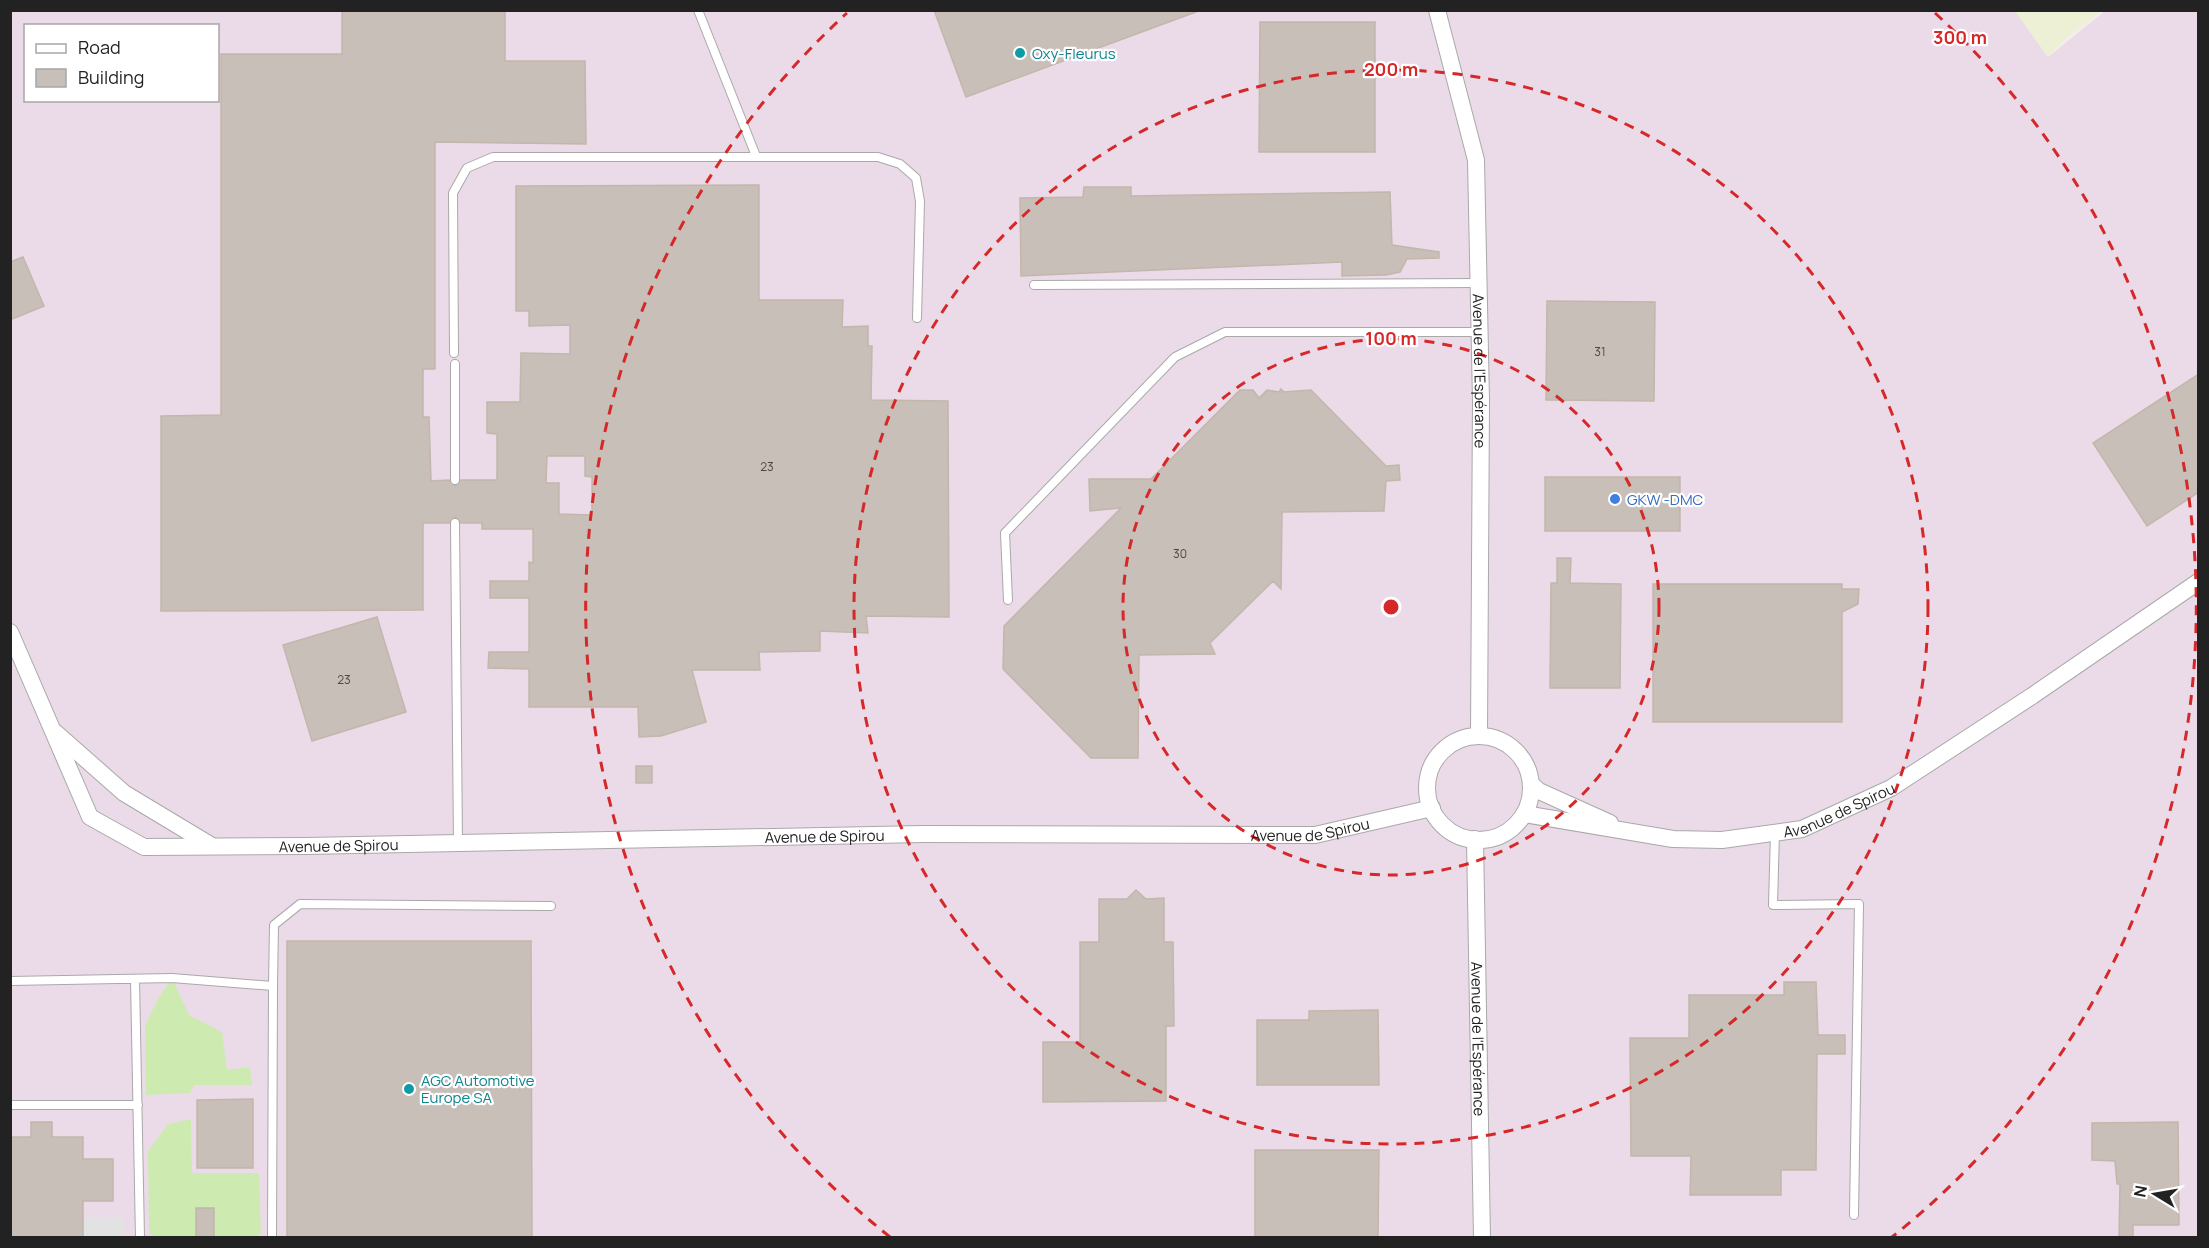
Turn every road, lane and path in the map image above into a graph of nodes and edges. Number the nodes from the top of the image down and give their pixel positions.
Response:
1 (699, 10) edge
2 (1437, 10) edge
3 (756, 156) junction
4 (1478, 283) junction
5 (1034, 285) dead end
6 (917, 318) dead end
7 (1480, 332) junction
8 (454, 353) dead end
9 (454, 364) dead end
10 (455, 480) dead end
11 (455, 523) dead end
12 (2199, 582) edge
13 (1008, 600) dead end
14 (10, 632) edge
15 (52, 729) junction
16 (1479, 735) junction
17 (1531, 784) junction
18 (1432, 808) junction
19 (1524, 814) junction
20 (1620, 829) junction
21 (1775, 832) junction
22 (1475, 839) junction
23 (458, 843) junction
24 (213, 847) junction
25 (551, 906) dead end
26 (135, 979) junction
27 (10, 981) edge
28 (273, 986) junction
29 (10, 1105) edge
30 (138, 1105) junction
31 (1854, 1215) dead end
32 (140, 1238) edge
33 (272, 1238) edge
34 (1482, 1238) edge

1 - 3 lane
2 - 4 street, Avenue de l'Espérance
3 - 6 lane
3 - 8 lane
4 - 5 lane
4 - 7 street, Avenue de l'Espérance
7 - 13 lane
7 - 16 street, Avenue de l'Espérance
9 - 10 lane
11 - 23 lane
12 - 21 street, Avenue de Spirou
14 - 15 street, Avenue de Spirou
15 - 24 street, Avenue de Spirou
15 - 24 street, Avenue de Spirou
16 - 17 street
16 - 18 street
17 - 19 street
17 - 20 street, Avenue de Spirou
18 - 22 street
18 - 23 street, Avenue de Spirou
19 - 20 street, Avenue de Spirou
19 - 22 street
20 - 21 street, Avenue de Spirou
21 - 31 lane
22 - 34 street, Avenue de l'Espérance
23 - 24 street, Avenue de Spirou
25 - 28 lane
26 - 27 lane
26 - 28 lane
26 - 30 lane
28 - 33 lane
29 - 30 lane
30 - 32 lane

